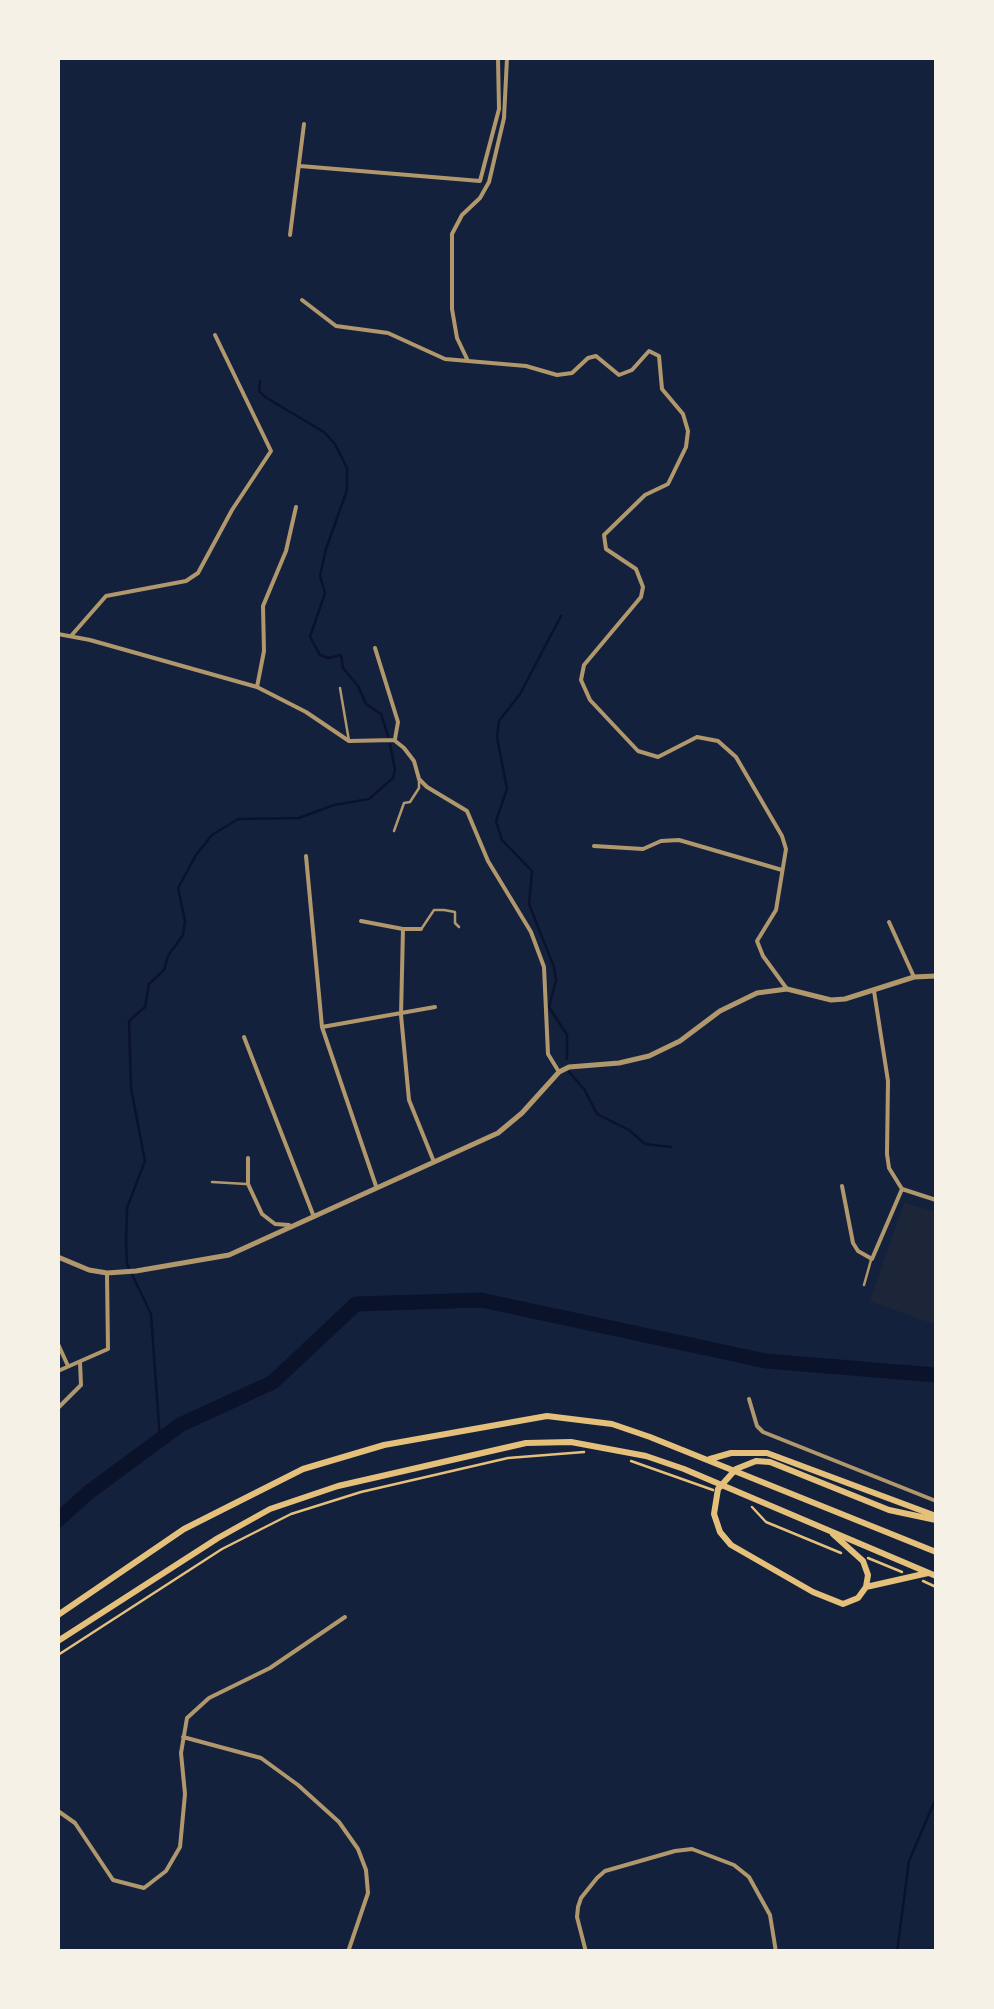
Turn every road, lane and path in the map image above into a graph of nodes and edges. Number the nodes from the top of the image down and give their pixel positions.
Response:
1 (498, 58) edge
2 (507, 58) edge
3 (304, 124) dead end
4 (300, 166) junction
5 (480, 181) junction
6 (489, 182) junction
7 (290, 236) dead end
8 (302, 300) dead end
9 (215, 335) dead end
10 (468, 361) junction
11 (296, 507) dead end
12 (58, 634) edge
13 (71, 636) junction
14 (374, 648) dead end
15 (257, 687) junction
16 (340, 688) dead end
17 (394, 740) junction
18 (349, 741) junction
19 (419, 778) junction
20 (394, 831) dead end
21 (594, 846) dead end
22 (306, 856) dead end
23 (782, 870) junction
24 (361, 921) dead end
25 (888, 922) dead end
26 (459, 927) dead end
27 (404, 929) junction
28 (421, 929) joint
29 (936, 976) edge
30 (914, 978) junction
31 (787, 990) junction
32 (874, 991) junction
33 (435, 1007) dead end
34 (401, 1014) junction
35 (322, 1028) junction
36 (244, 1037) dead end
37 (559, 1072) junction
38 (248, 1158) dead end
39 (434, 1162) junction
40 (212, 1182) dead end
41 (248, 1184) junction
42 (842, 1186) dead end
43 (377, 1188) junction
44 (902, 1189) junction
45 (936, 1198) edge
46 (314, 1217) junction
47 (291, 1228) junction
48 (58, 1257) edge
49 (872, 1259) junction
50 (106, 1273) junction
51 (864, 1284) dead end
52 (58, 1344) edge
53 (80, 1362) junction
54 (68, 1366) junction
55 (58, 1371) edge
56 (749, 1398) dead end
57 (58, 1408) edge
58 (585, 1452) dead end
59 (625, 1460) dead end
60 (707, 1460) junction
61 (720, 1493) dead end
62 (936, 1501) edge
63 (752, 1506) dead end
64 (936, 1518) edge
65 (829, 1530) junction
66 (936, 1552) edge
67 (859, 1557) junction
68 (933, 1574) edge
69 (914, 1577) junction
70 (866, 1587) junction
71 (936, 1587) edge
72 (58, 1614) edge
73 (345, 1617) dead end
74 (58, 1641) edge
75 (58, 1655) edge
76 (183, 1737) junction
77 (58, 1811) edge
78 (348, 1952) edge
79 (586, 1952) edge
80 (776, 1952) edge

1 - 5 street
2 - 6 street
3 - 4 street
4 - 5 street
4 - 7 street
5 - 6 street
6 - 10 street
8 - 10 street
9 - 13 street
10 - 23 street
11 - 15 street
12 - 13 street
13 - 15 street
14 - 17 street
15 - 18 street
16 - 18 street
17 - 18 street
17 - 19 street
19 - 20 street
19 - 37 street
21 - 23 street
22 - 35 street
23 - 31 street
24 - 27 street
25 - 30 street
26 - 28 street
27 - 28 street
27 - 34 street
29 - 30 street
30 - 32 street
31 - 32 street
31 - 37 street
32 - 44 street
33 - 34 street
34 - 35 street
34 - 39 street
35 - 43 street
36 - 46 street
37 - 39 street
38 - 41 street
39 - 43 street
40 - 41 street
41 - 47 street
42 - 49 street
43 - 46 street
44 - 45 street
44 - 49 street
46 - 47 street
47 - 50 street
48 - 50 street
49 - 51 street
50 - 53 street
52 - 54 street
53 - 54 street
53 - 57 street
54 - 55 street
56 - 62 street
58 - 75 path
59 - 61 path
60 - 64 main road
60 - 66 main road
60 - 72 main road
63 - 67 path
64 - 70 main road
65 - 67 main road
65 - 68 main road
65 - 74 main road
67 - 69 path
67 - 70 main road
68 - 69 main road
69 - 70 main road
69 - 71 path
73 - 76 street
76 - 77 street
76 - 78 street
79 - 80 street

